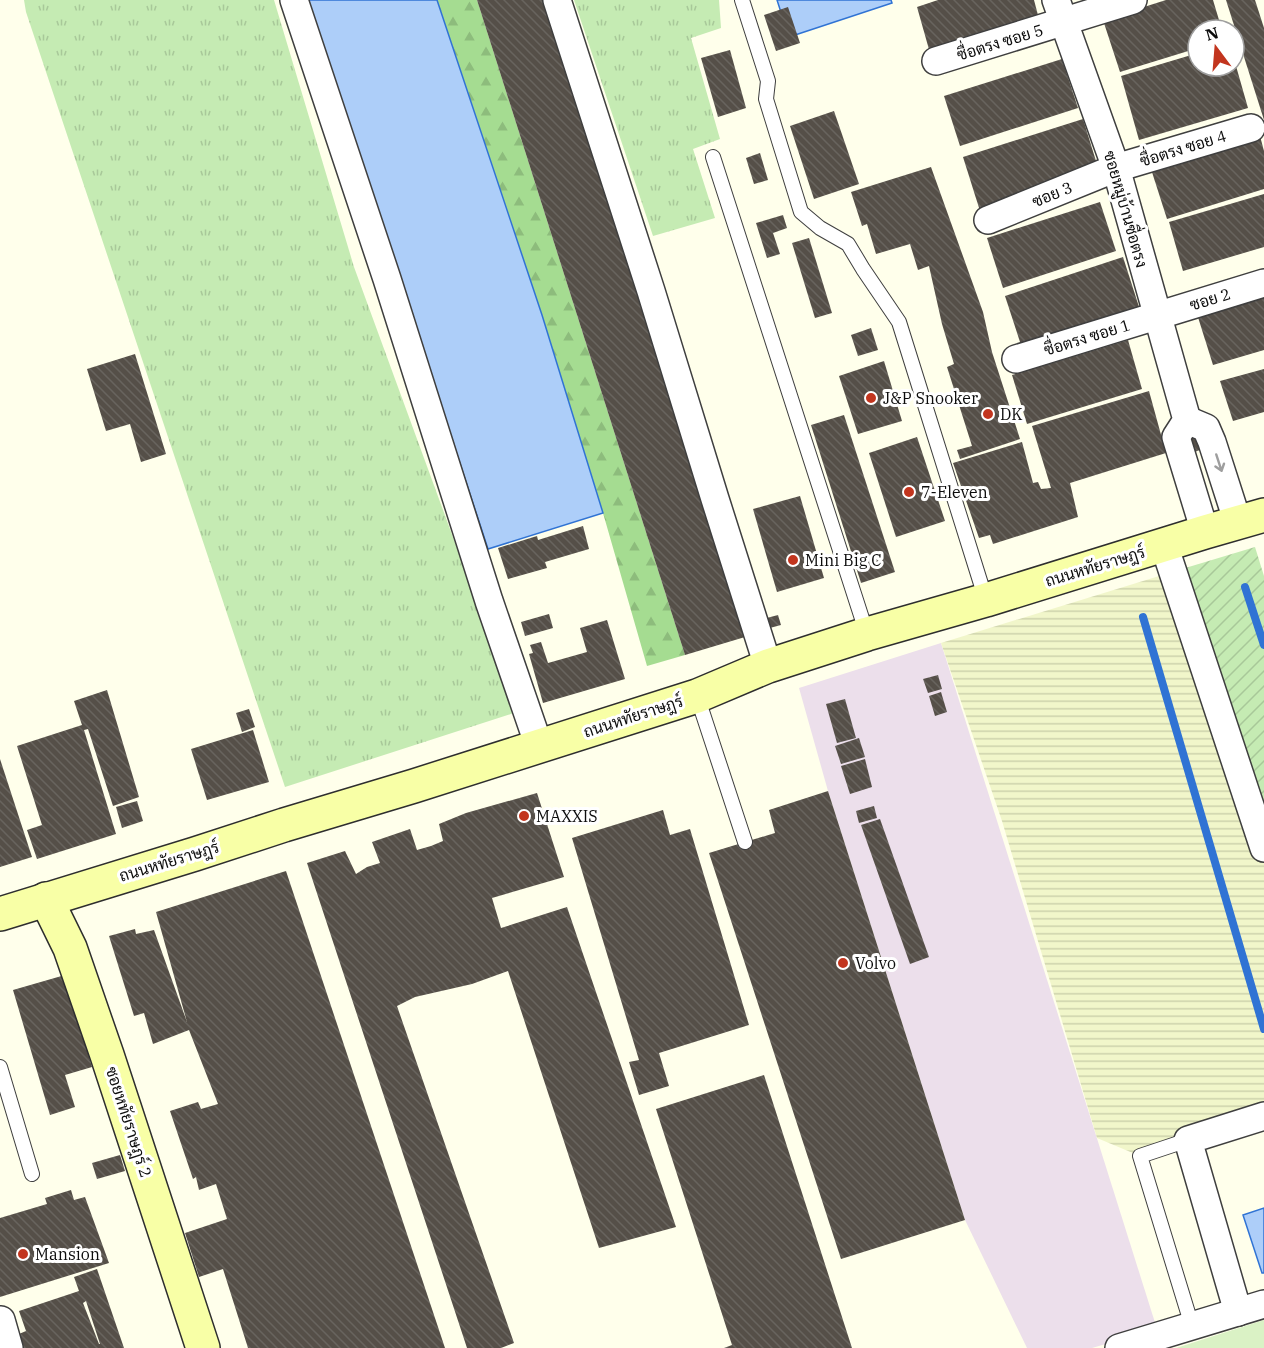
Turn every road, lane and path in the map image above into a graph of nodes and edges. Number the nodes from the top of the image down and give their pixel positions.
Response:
1 (294, 0) edge
2 (557, 0) edge
3 (742, 0) edge
4 (1134, 0) edge
5 (1060, 11) edge
6 (936, 61) dead end
7 (1251, 128) dead end
8 (713, 157) dead end
9 (1116, 168) junction
10 (988, 220) dead end
11 (1264, 283) edge
12 (1157, 315) junction
13 (1016, 359) dead end
14 (1187, 420) junction
15 (1251, 519) edge
16 (1205, 532) junction
17 (1164, 544) junction
18 (986, 600) junction
19 (867, 634) junction
20 (768, 666) junction
21 (697, 696) junction
22 (539, 746) junction
23 (745, 842) dead end
24 (1264, 848) edge
25 (46, 899) junction
26 (0, 914) edge
27 (0, 1067) edge
28 (1264, 1116) edge
29 (1188, 1140) junction
30 (32, 1174) dead end
31 (1264, 1304) edge
32 (1238, 1312) junction
33 (1, 1320) edge
34 (1192, 1326) junction
35 (9, 1348) edge
36 (203, 1348) edge
37 (1119, 1348) edge

1 - 22 street
2 - 20 street
3 - 18 lane
4 - 5 street, ซื่อตรง ซอย 5
5 - 6 street, ซื่อตรง ซอย 5
5 - 9 street, ซอยหมู่บ้านซื่อตรง
7 - 9 street, ซื่อตรง ซอย 4
8 - 19 lane
9 - 10 street, ซอย 3
9 - 12 street, ซอยหมู่บ้านซื่อตรง
11 - 12 street, ซอย 2
12 - 13 street, ซื่อตรง ซอย 1
12 - 14 street, ซอยหมู่บ้านซื่อตรง
14 -> 15 street
14 - 16 street
15 - 16 main road, ถนนหทัยราษฎร์
16 - 17 main road, ถนนหทัยราษฎร์
17 - 18 main road, ถนนหทัยราษฎร์
17 - 24 street
18 - 19 main road, ถนนหทัยราษฎร์
19 - 20 main road, ถนนหทัยราษฎร์
20 - 21 main road, ถนนหทัยราษฎร์
21 - 22 main road, ถนนหทัยราษฎร์
21 - 23 lane
22 - 25 main road, ถนนหทัยราษฎร์
25 - 26 main road, ถนนหทัยราษฎร์
25 - 36 main road, ซอยหทัยราษฎร์ 2
27 - 30 lane
28 - 29 street
29 - 32 street
29 - 34 lane
31 - 32 street
32 - 34 street
33 - 35 street
34 - 37 street

